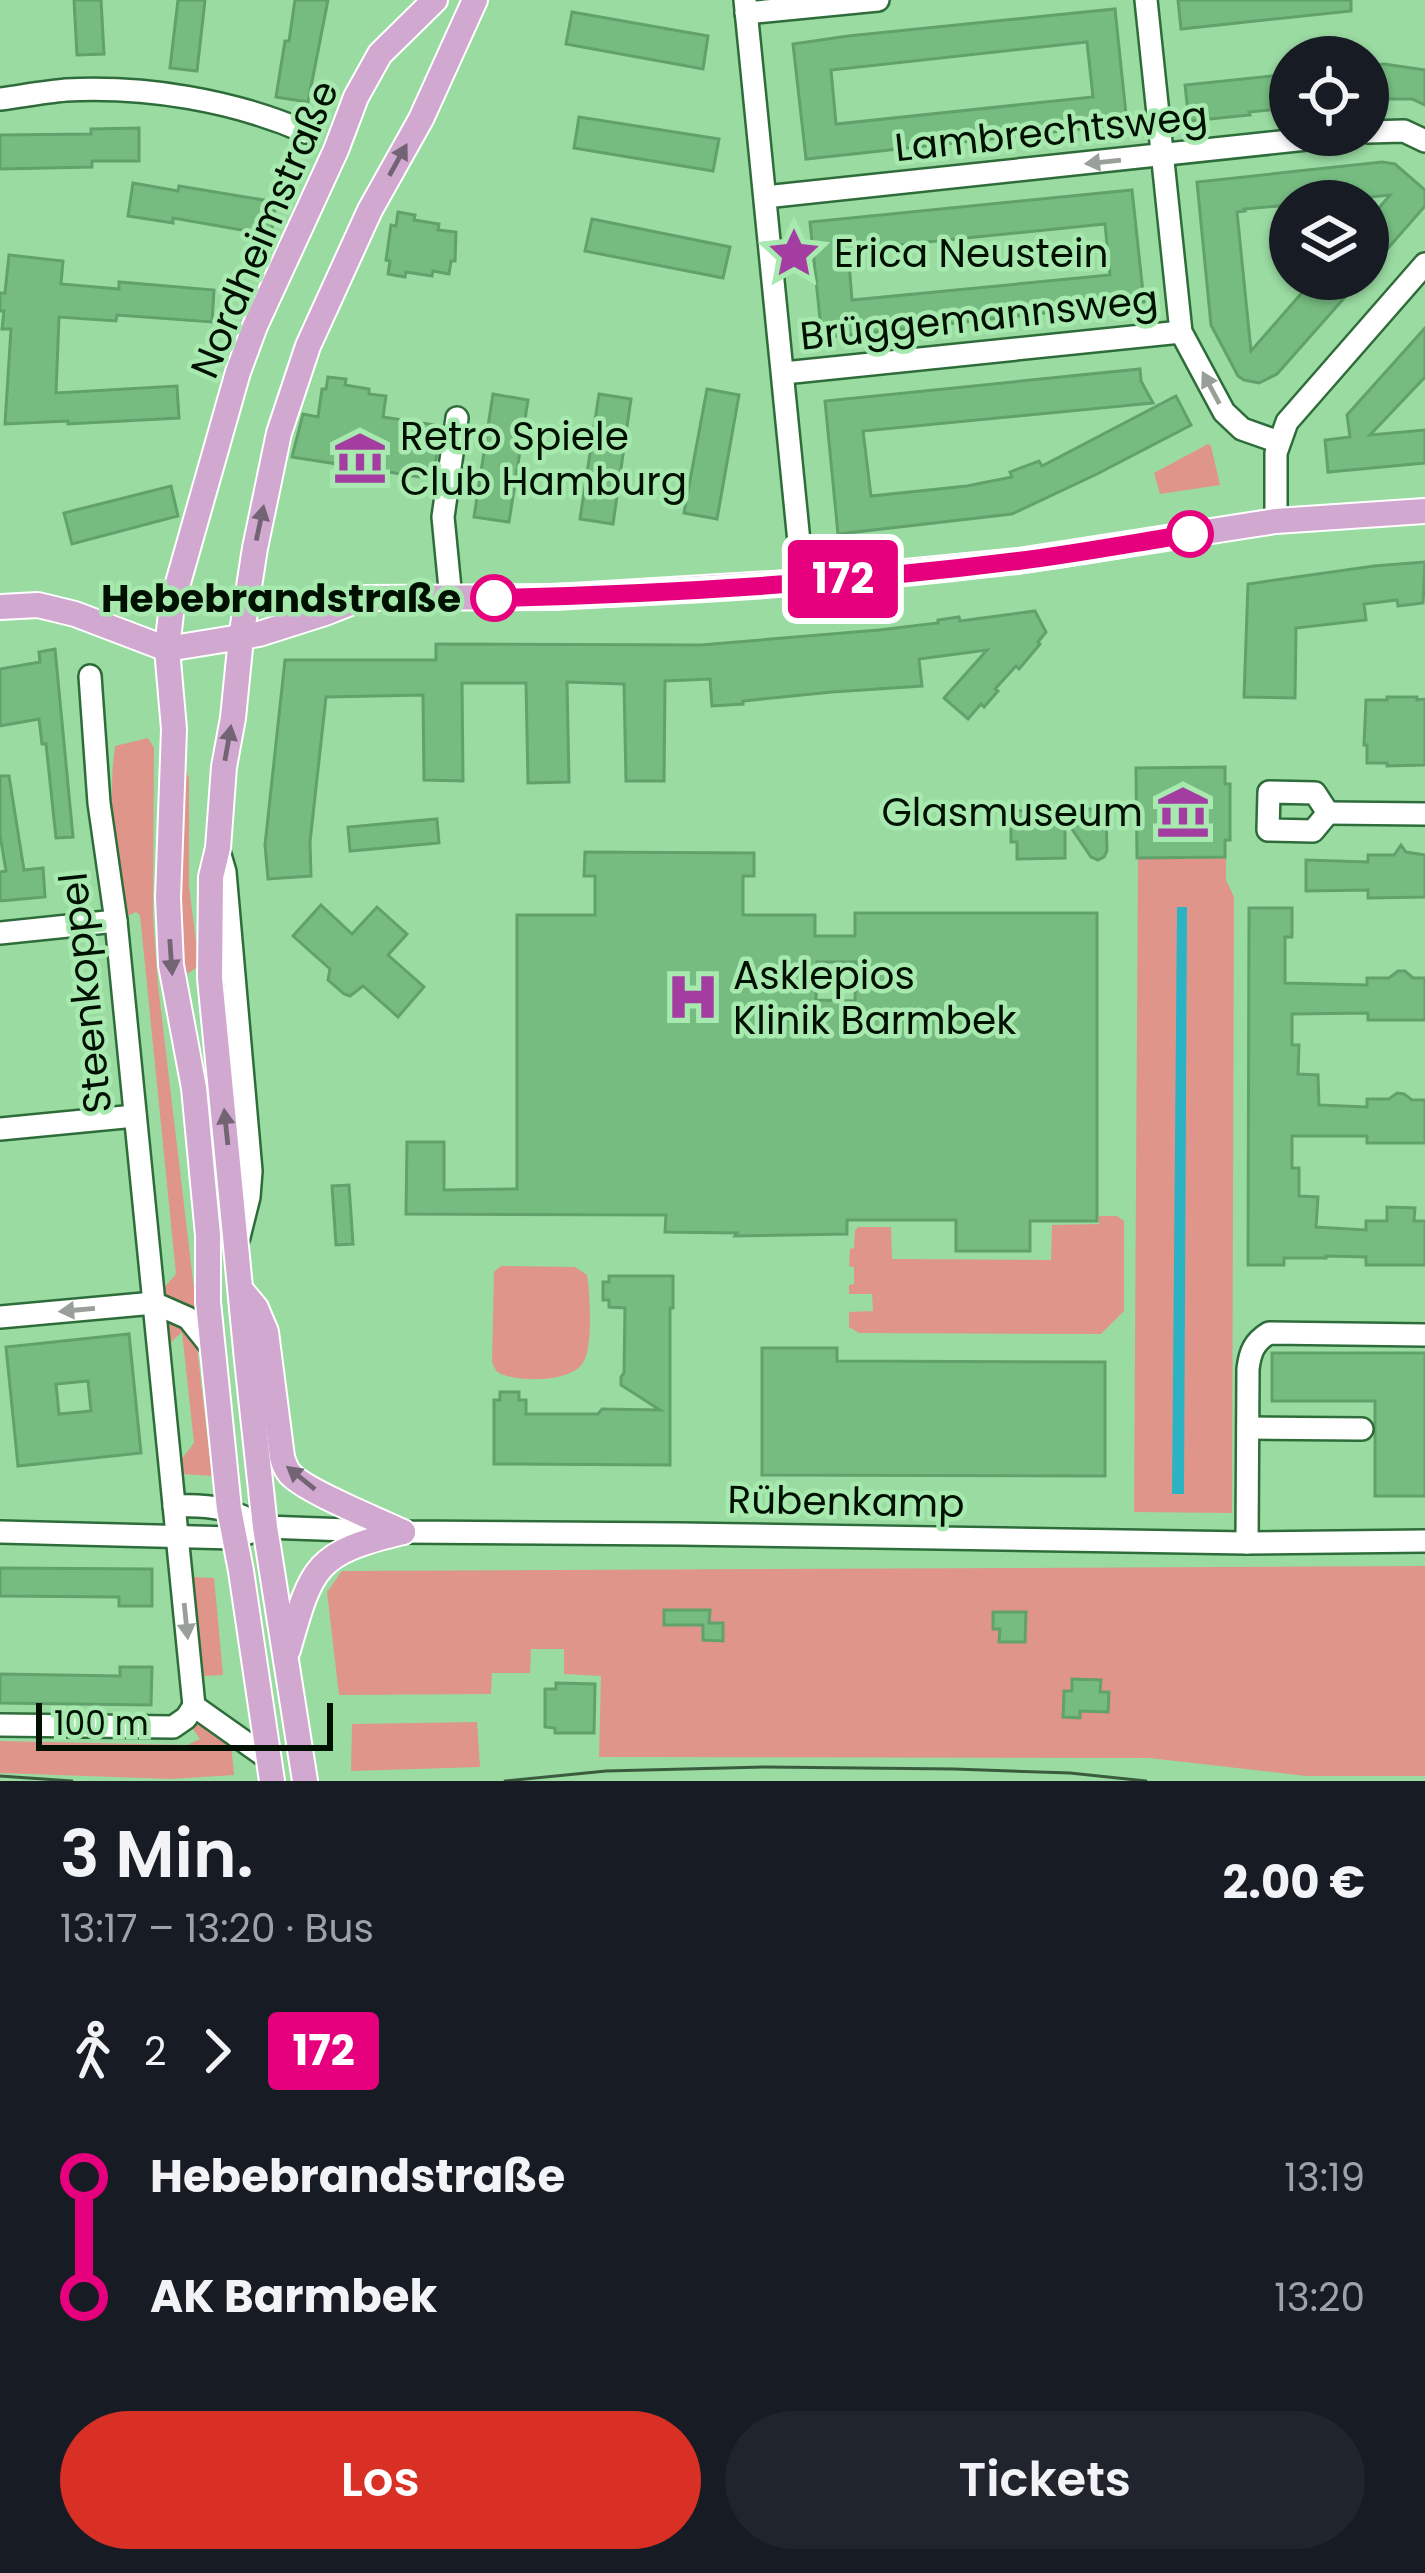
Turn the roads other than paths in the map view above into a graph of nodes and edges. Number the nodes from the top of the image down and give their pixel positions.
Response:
1 (435, 0) edge
2 (475, 0) edge
3 (878, 0) edge
4 (1146, 0) edge
5 (746, 6) edge
6 (0, 99) edge
7 (1389, 131) edge
8 (306, 132) dead end
9 (1425, 141) edge
10 (1269, 143) edge
11 (1162, 155) junction
12 (765, 197) junction
13 (1425, 264) edge
14 (1181, 332) junction
15 (784, 373) junction
16 (457, 418) dead end
17 (1279, 442) junction
18 (1425, 512) edge
19 (1276, 521) junction
20 (803, 582) junction
21 (451, 599) junction
22 (0, 608) edge
23 (241, 638) junction
24 (167, 649) junction
25 (90, 676) dead end
26 (1328, 813) dead end
27 (1425, 814) edge
28 (116, 921) junction
29 (0, 933) edge
30 (222, 980) junction
31 (179, 1016) junction
32 (135, 1116) junction
33 (0, 1129) edge
34 (240, 1288) junction
35 (154, 1303) junction
36 (0, 1318) edge
37 (1425, 1335) edge
38 (213, 1348) junction
39 (1247, 1428) junction
40 (1362, 1429) dead end
41 (174, 1505) junction
42 (229, 1509) junction
43 (266, 1527) junction
44 (0, 1532) edge
45 (404, 1532) junction
46 (177, 1536) junction
47 (235, 1538) junction
48 (1425, 1541) edge
49 (1247, 1544) junction
50 (286, 1658) junction
51 (194, 1706) junction
52 (0, 1725) edge
53 (271, 1771) edge
54 (304, 1776) edge

1 - 24 main road, Nordheimstraße
23 -> 2 main road
3 - 5 street
4 - 11 street
5 - 12 street
6 - 8 street
7 - 9 street
10 - 11 street, Lambrechtsweg
11 -> 12 street, Lambrechtsweg
11 - 14 street
12 - 15 street
13 - 17 street
14 - 15 street, Brüggemannsweg
17 -> 14 street
15 - 20 street
16 - 21 street
17 - 19 street
18 - 19 main road
19 - 20 main road
20 - 21 main road
21 - 23 main road
22 - 24 main road
23 - 24 main road
30 -> 23 main road
24 -> 31 main road
25 - 28 street, Steenkoppel
26 - 27 street
28 - 29 street
28 - 32 street, Steenkoppel
30 - 31 street
34 -> 30 main road
31 - 38 main road
32 - 33 street
32 - 35 street, Steenkoppel
34 - 43 main road
45 -> 34 main road
35 -> 36 street
35 - 38 street
35 - 41 street, Steenkoppel
37 - 39 street
38 - 42 main road
39 - 40 street
39 - 49 street
41 - 42 street, Rübenkamp
41 - 46 street, Steenkoppel
42 - 43 street, Rübenkamp
42 - 47 main road
43 - 45 street, Rübenkamp
43 - 47 street, Rübenkamp
43 - 50 main road
44 - 46 street, Rübenkamp
45 - 49 street, Rübenkamp
45 - 50 main road
46 - 47 street, Rübenkamp
46 -> 51 street, Steenkoppel
47 - 53 main road
48 - 49 street, Rübenkamp
50 - 54 main road
51 - 52 street
51 - 53 street

